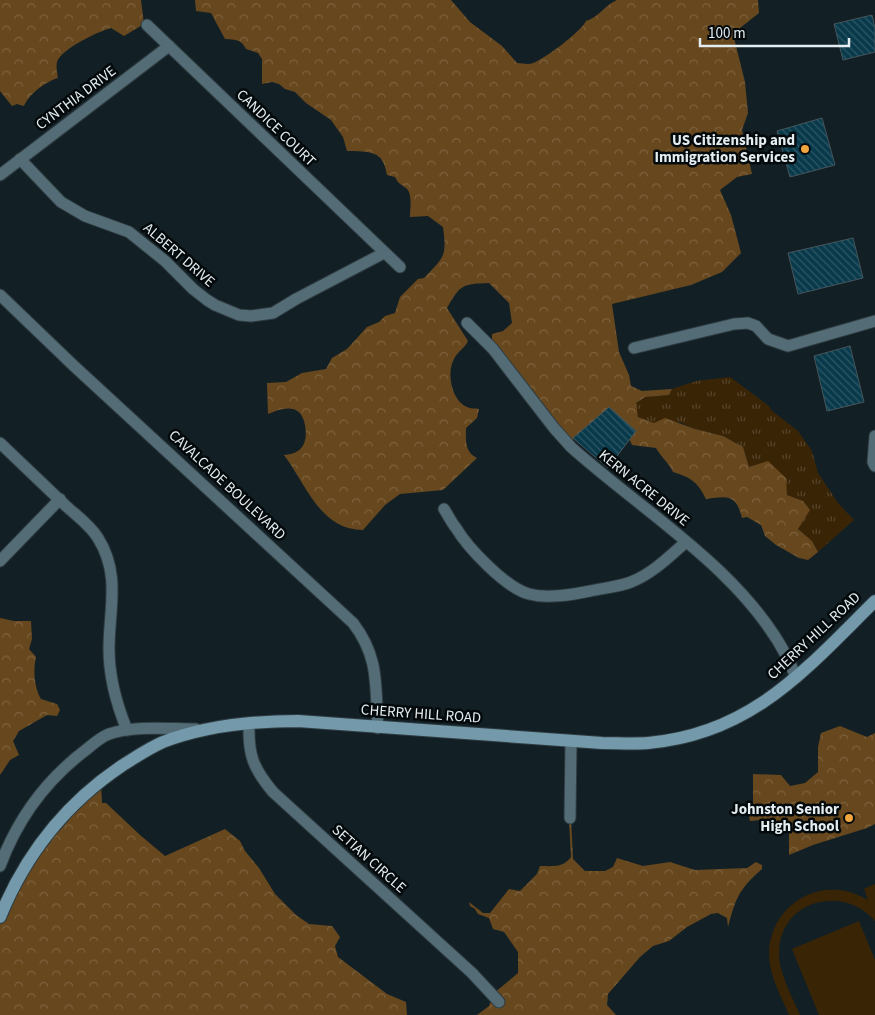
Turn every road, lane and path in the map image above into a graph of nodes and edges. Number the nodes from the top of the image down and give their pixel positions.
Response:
1 (147, 25) dead end
2 (169, 46) junction
3 (20, 160) junction
4 (0, 175) edge
5 (384, 253) junction
6 (400, 267) dead end
7 (0, 295) edge
8 (875, 321) edge
9 (467, 322) dead end
10 (634, 348) dead end
11 (875, 436) edge
12 (0, 443) edge
13 (875, 466) edge
14 (60, 499) junction
15 (444, 509) dead end
16 (686, 542) junction
17 (0, 561) edge
18 (875, 601) edge
19 (796, 678) junction
20 (249, 723) junction
21 (378, 728) junction
22 (127, 730) junction
23 (212, 730) junction
24 (571, 741) junction
25 (570, 818) dead end
26 (3, 846) edge
27 (0, 866) edge
28 (0, 917) edge
29 (499, 1002) dead end

1 - 2 street, CANDICE COURT
2 - 3 street, CYNTHIA DRIVE
2 - 5 street, CANDICE COURT
3 - 4 street, CYNTHIA DRIVE
3 - 5 street, ALBERT DRIVE
5 - 6 street
7 - 21 street, CAVALCADE BOULEVARD
8 - 10 street
9 - 16 street, KERN ACRE DRIVE
11 - 13 street
12 - 14 street
14 - 17 street
14 - 22 street
15 - 16 street
16 - 19 street, KERN ACRE DRIVE
18 - 19 main road, CHERRY HILL ROAD
19 - 24 main road, CHERRY HILL ROAD
20 - 21 main road, CHERRY HILL ROAD
20 - 23 main road, CHERRY HILL ROAD
20 - 29 street, SETIAN CIRCLE
21 - 24 main road, CHERRY HILL ROAD
22 - 23 street
22 - 26 street
23 - 28 main road, CHERRY HILL ROAD
24 - 25 street
26 - 27 street

